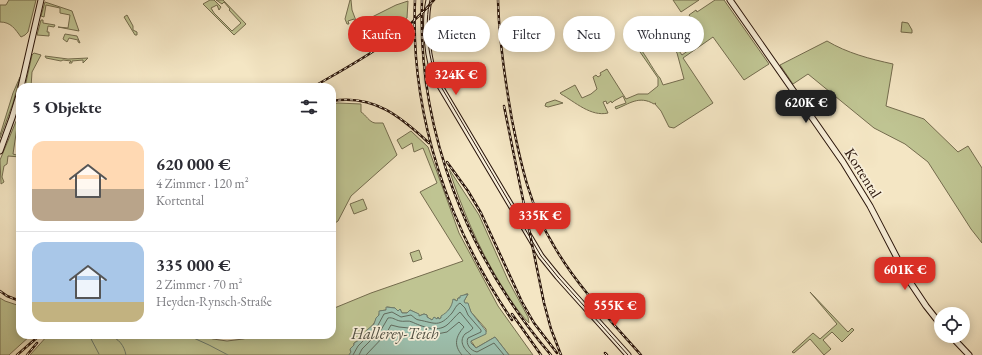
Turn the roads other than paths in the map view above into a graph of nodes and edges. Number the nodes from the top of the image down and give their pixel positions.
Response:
1 (41, 0) edge
2 (429, 0) edge
3 (730, 0) edge
4 (22, 83) edge
5 (16, 105) edge
6 (0, 151) edge
7 (934, 316) edge
8 (958, 343) edge
9 (628, 355) edge
10 (969, 355) edge

1 - 4 street
2 - 9 street
3 - 7 street, Kortental
5 - 6 street
8 - 10 street

